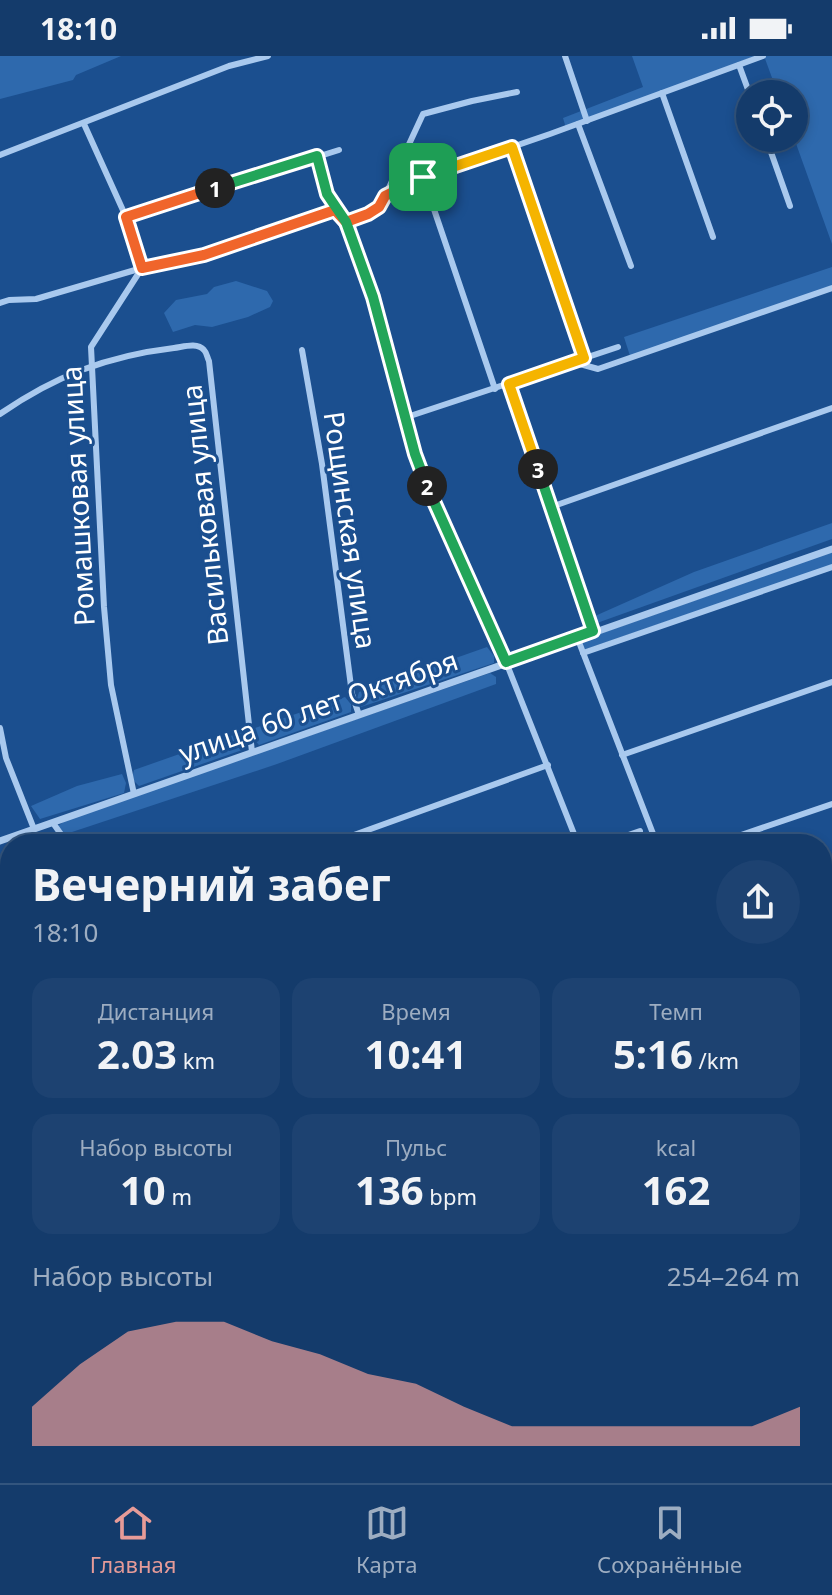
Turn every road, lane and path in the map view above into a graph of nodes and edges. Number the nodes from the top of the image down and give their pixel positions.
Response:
1 (268, 56) edge
2 (565, 56) edge
3 (763, 56) edge
4 (739, 65) junction
5 (744, 80) edge
6 (517, 92) dead end
7 (662, 93) junction
8 (587, 121) junction
9 (84, 124) junction
10 (578, 124) junction
11 (512, 147) junction
12 (339, 150) dead end
13 (771, 152) edge
14 (0, 155) edge
15 (317, 156) junction
16 (423, 177) junction
17 (385, 196) junction
18 (790, 206) dead end
19 (335, 210) junction
20 (126, 217) junction
21 (346, 222) junction
22 (713, 237) dead end
23 (631, 266) dead end
24 (142, 268) junction
25 (832, 288) edge
26 (0, 303) edge
27 (618, 347) dead end
28 (302, 350) dead end
29 (584, 358) junction
30 (573, 362) junction
31 (91, 364) junction
32 (509, 384) junction
33 (495, 389) junction
34 (832, 408) edge
35 (0, 414) edge
36 (407, 417) junction
37 (551, 507) junction
38 (832, 549) edge
39 (832, 567) edge
40 (593, 631) junction
41 (577, 637) junction
42 (583, 653) junction
43 (506, 662) junction
44 (832, 682) edge
45 (359, 715) junction
46 (0, 728) edge
47 (252, 752) junction
48 (622, 755) junction
49 (548, 765) junction
50 (134, 794) junction
51 (832, 804) edge
52 (53, 823) junction
53 (34, 829) junction
54 (640, 831) dead end
55 (20, 834) edge
56 (61, 834) edge
57 (357, 834) edge
58 (574, 834) edge
59 (631, 834) edge
60 (653, 834) edge
61 (744, 834) edge

1 - 9 street
2 - 8 street
3 - 4 street
4 - 5 street
4 - 7 street
6 - 17 street
7 - 8 street
7 - 22 street
8 - 10 street
9 - 14 street
9 - 20 street
10 - 11 street
10 - 23 street
11 - 16 street
11 - 29 street
12 - 15 street
13 - 18 street
15 - 19 street
15 - 20 street
16 - 17 street
16 - 33 street
17 - 21 street
19 - 21 street
19 - 24 street
20 - 24 street
21 - 36 street
24 - 26 street
24 - 31 street, Ромашковая улица
25 - 30 street
27 - 29 street
28 - 45 street, Рощинская улица
29 - 30 street
30 - 32 street
31 - 35 street, Васильковая улица
31 - 47 street, Васильковая улица
31 - 50 street, Ромашковая улица
32 - 33 street
32 - 37 street
33 - 36 street
34 - 37 street
36 - 43 street
37 - 40 street
38 - 40 street, улица 60 лет Октября
39 - 42 street
40 - 41 street, улица 60 лет Октября
41 - 42 street
41 - 43 street, улица 60 лет Октября
42 - 48 street
43 - 45 street, улица 60 лет Октября
43 - 49 street
44 - 48 street
45 - 47 street, улица 60 лет Октября
46 - 53 street
47 - 50 street, улица 60 лет Октября
48 - 60 street
49 - 57 street
49 - 58 street
50 - 52 street, улица 60 лет Октября
51 - 61 street
52 - 53 street, улица 60 лет Октября
52 - 56 street
53 - 55 street, улица 60 лет Октября
54 - 59 street

